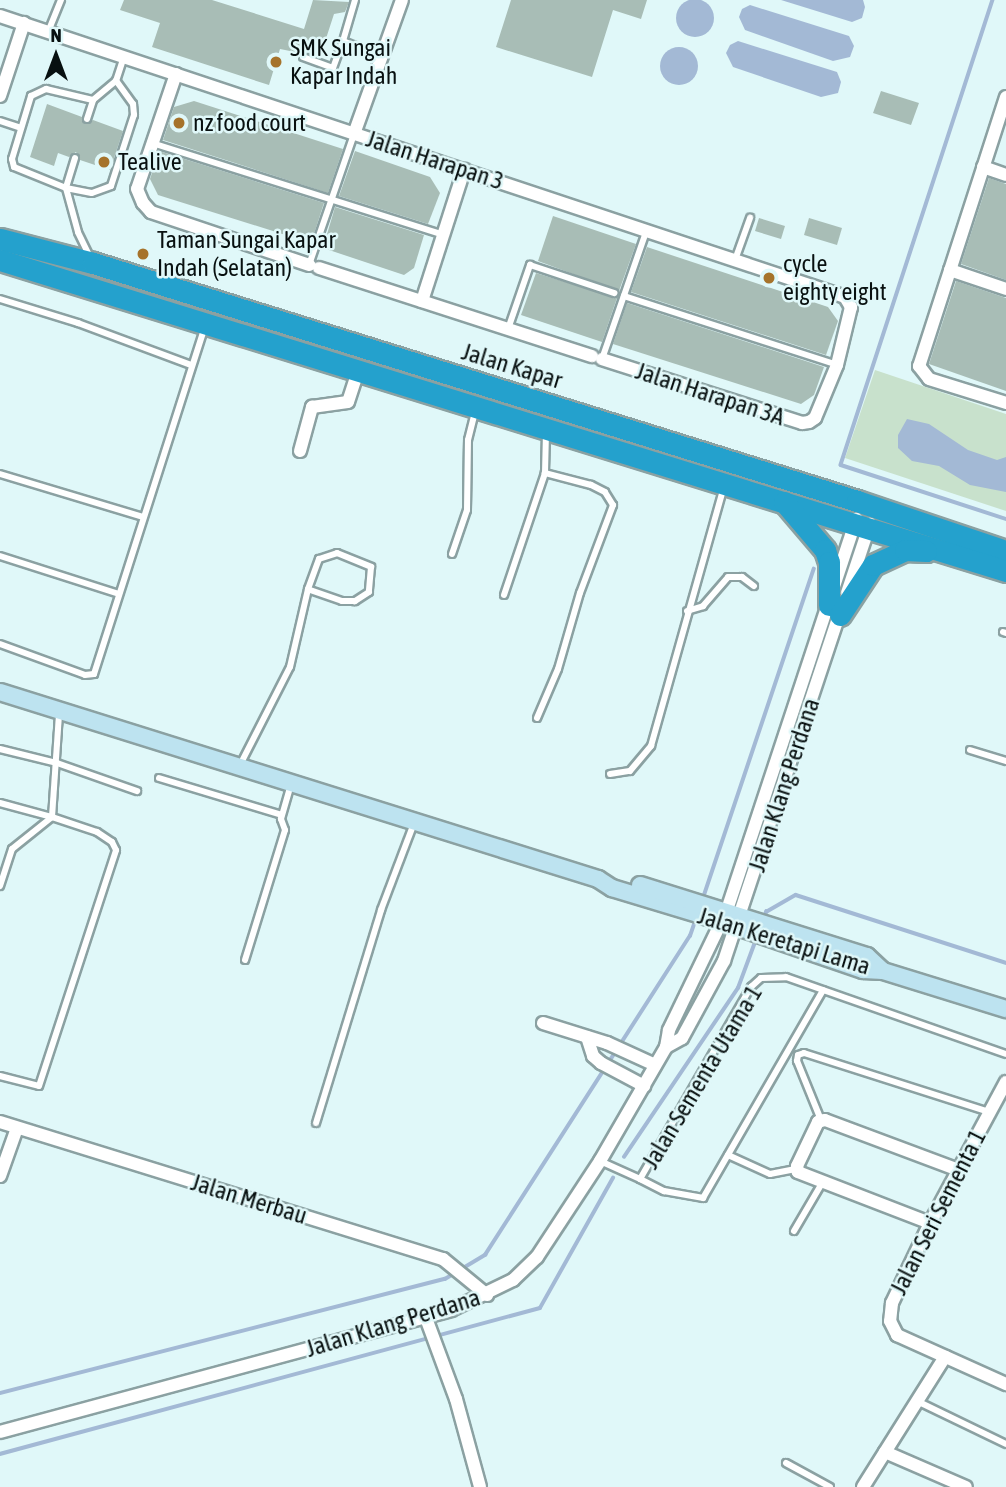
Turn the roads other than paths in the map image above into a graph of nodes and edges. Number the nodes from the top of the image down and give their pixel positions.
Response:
1 (61, 0) edge
2 (355, 0) edge
3 (402, 0) edge
4 (0, 16) edge
5 (24, 23) junction
6 (48, 32) junction
7 (343, 41) junction
8 (124, 57) junction
9 (303, 57) dead end
10 (383, 57) junction
11 (176, 74) junction
12 (116, 80) junction
13 (0, 96) edge
14 (1006, 97) edge
15 (93, 100) junction
16 (87, 119) dead end
17 (0, 121) edge
18 (21, 128) junction
19 (354, 134) junction
20 (152, 143) junction
21 (75, 158) dead end
22 (983, 167) junction
23 (464, 170) junction
24 (1006, 175) edge
25 (66, 188) junction
26 (331, 200) junction
27 (750, 218) dead end
28 (0, 227) edge
29 (646, 231) junction
30 (443, 235) junction
31 (0, 239) edge
32 (23, 246) junction
33 (0, 252) edge
34 (0, 260) edge
35 (735, 260) junction
36 (93, 263) junction
37 (314, 266) junction
38 (950, 270) junction
39 (72, 283) junction
40 (1006, 289) edge
41 (614, 292) dead end
42 (624, 296) junction
43 (845, 297) joint
44 (0, 299) edge
45 (422, 301) junction
46 (206, 325) junction
47 (508, 328) junction
48 (597, 357) junction
49 (191, 365) junction
50 (837, 365) junction
51 (358, 371) junction
52 (1006, 403) edge
53 (476, 407) junction
54 (546, 428) junction
55 (300, 451) dead end
56 (545, 473) junction
57 (0, 474) edge
58 (725, 483) junction
59 (783, 501) junction
60 (865, 515) junction
61 (143, 517) junction
62 (945, 551) junction
63 (1006, 551) edge
64 (452, 554) dead end
65 (0, 556) edge
66 (1006, 571) edge
67 (754, 586) dead end
68 (308, 589) junction
69 (119, 594) junction
70 (504, 595) dead end
71 (834, 610) junction
72 (687, 611) junction
73 (0, 645) edge
74 (0, 692) edge
75 (59, 711) junction
76 (537, 718) dead end
77 (0, 749) edge
78 (970, 750) dead end
79 (1006, 761) edge
80 (57, 763) junction
81 (239, 767) junction
82 (610, 774) dead end
83 (159, 778) dead end
84 (291, 783) junction
85 (137, 791) dead end
86 (0, 803) edge
87 (282, 815) junction
88 (52, 817) junction
89 (414, 822) junction
90 (0, 886) edge
91 (731, 918) junction
92 (245, 960) dead end
93 (823, 990) junction
94 (1006, 1009) edge
95 (543, 1023) dead end
96 (587, 1037) junction
97 (666, 1047) junction
98 (789, 1050) junction
99 (1006, 1054) edge
100 (798, 1055) junction
101 (655, 1065) junction
102 (0, 1076) edge
103 (1006, 1082) edge
104 (644, 1086) junction
105 (989, 1112) junction
106 (821, 1120) junction
107 (0, 1122) edge
108 (316, 1123) dead end
109 (17, 1128) junction
110 (729, 1155) junction
111 (600, 1161) junction
112 (796, 1169) junction
113 (959, 1170) junction
114 (0, 1176) edge
115 (640, 1179) junction
116 (822, 1183) junction
117 (930, 1223) junction
118 (794, 1231) dead end
119 (486, 1295) junction
120 (426, 1318) junction
121 (945, 1357) junction
122 (1006, 1384) edge
123 (917, 1401) junction
124 (0, 1432) edge
125 (1006, 1444) edge
126 (885, 1452) junction
127 (786, 1463) dead end
128 (481, 1487) edge
129 (830, 1487) edge
130 (863, 1487) edge
131 (966, 1487) edge

1 - 6 lane
2 - 7 lane
3 - 10 street
4 - 5 street, Jalan Harapan 3
5 - 6 street, Jalan Harapan 3
5 - 13 street
6 - 8 street, Jalan Harapan 3
7 - 9 lane
7 - 10 lane
8 - 11 street, Jalan Harapan 3
8 - 12 lane
10 - 19 street
11 - 19 street, Jalan Harapan 3
11 - 20 street, Jalan Harapan 3A
12 - 15 lane
12 - 25 lane
14 - 22 street
15 - 16 lane
15 - 18 lane
17 - 18 lane
18 - 25 lane
19 - 23 street, Jalan Harapan 3
19 - 26 lane
20 - 26 lane
20 - 37 street, Jalan Harapan 3A
21 - 25 lane
22 - 24 street
22 - 38 street
23 - 29 street, Jalan Harapan 3
23 - 30 street
25 - 36 lane
26 - 30 lane
26 - 37 lane
27 - 35 lane
28 - 32 highway
29 - 35 street, Jalan Harapan 3
29 - 42 lane
30 - 45 street
31 - 32 highway, Jalan Kapar
32 - 36 highway, Jalan Kapar
33 - 39 street
34 - 39 highway, Jalan Kapar
35 - 43 street, Jalan Harapan 3
36 - 60 highway, Jalan Kapar
37 - 45 street, Jalan Harapan 3A
38 - 40 street
38 - 52 street
39 - 46 highway, Jalan Kapar
41 - 47 lane
42 - 48 lane
42 - 50 lane
43 - 50 street, Jalan Harapan 3A
44 - 49 lane
45 - 47 street, Jalan Harapan 3A
46 - 49 lane
46 - 51 highway, Jalan Kapar
47 - 48 street, Jalan Harapan 3A
48 - 50 street, Jalan Harapan 3A
49 - 61 lane
51 - 53 highway, Jalan Kapar
51 - 55 street
53 - 54 highway, Jalan Kapar
53 - 64 lane
54 - 56 lane
54 - 58 highway, Jalan Kapar
56 - 70 lane
56 - 76 lane
57 - 61 lane
58 - 59 highway, Jalan Kapar
58 - 72 lane
59 - 60 highway, Jalan Kapar
59 - 71 highway
60 - 62 highway, Jalan Kapar
60 - 63 highway, Jalan Kapar
60 - 71 street, Jalan Klang Perdana
61 - 69 lane
62 - 66 highway, Jalan Kapar
62 - 71 highway
65 - 69 lane
67 - 72 lane
68 - 68 lane
68 - 81 lane
69 - 73 lane
71 - 91 street, Jalan Klang Perdana
72 - 82 lane
74 - 75 street, Jalan Keretapi Lama
75 - 80 lane
75 - 81 street, Jalan Keretapi Lama
77 - 80 lane
78 - 79 lane
80 - 85 lane
80 - 88 lane
81 - 84 street, Jalan Keretapi Lama
83 - 87 lane
84 - 87 lane
84 - 89 street, Jalan Keretapi Lama
86 - 88 lane
87 - 92 lane
88 - 90 lane
88 - 102 lane
89 - 91 street, Jalan Keretapi Lama
89 - 108 lane
91 - 94 street, Jalan Keretapi Lama
91 - 97 street, Jalan Klang Perdana
91 - 97 street, Jalan Klang Perdana
93 - 98 lane
93 - 99 lane, Jalan Sementa Utama 1
93 - 115 lane, Jalan Sementa Utama 1
95 - 96 street
96 - 101 street
96 - 104 street
97 - 101 street, Jalan Klang Perdana
98 - 100 lane
98 - 110 lane
100 - 105 lane
100 - 106 lane
101 - 104 street, Jalan Klang Perdana
103 - 105 street, Jalan Seri Sementa 1
104 - 111 street, Jalan Klang Perdana
105 - 113 street, Jalan Seri Sementa 1
106 - 112 street
106 - 113 street
107 - 109 street, Jalan Merbau
109 - 114 street
109 - 119 street, Jalan Merbau
110 - 112 lane
110 - 115 lane
111 - 115 lane, Jalan Sementa Utama 1
111 - 119 street, Jalan Klang Perdana
112 - 116 street
113 - 117 street, Jalan Seri Sementa 1
116 - 117 street
116 - 118 lane
117 - 121 street, Jalan Seri Sementa 1
119 - 120 street, Jalan Klang Perdana
120 - 124 street, Jalan Klang Perdana
120 - 128 street
121 - 122 street, Jalan Seri Sementa 1
121 - 123 street
123 - 125 lane
123 - 126 street
126 - 130 street
126 - 131 street
127 - 129 lane

